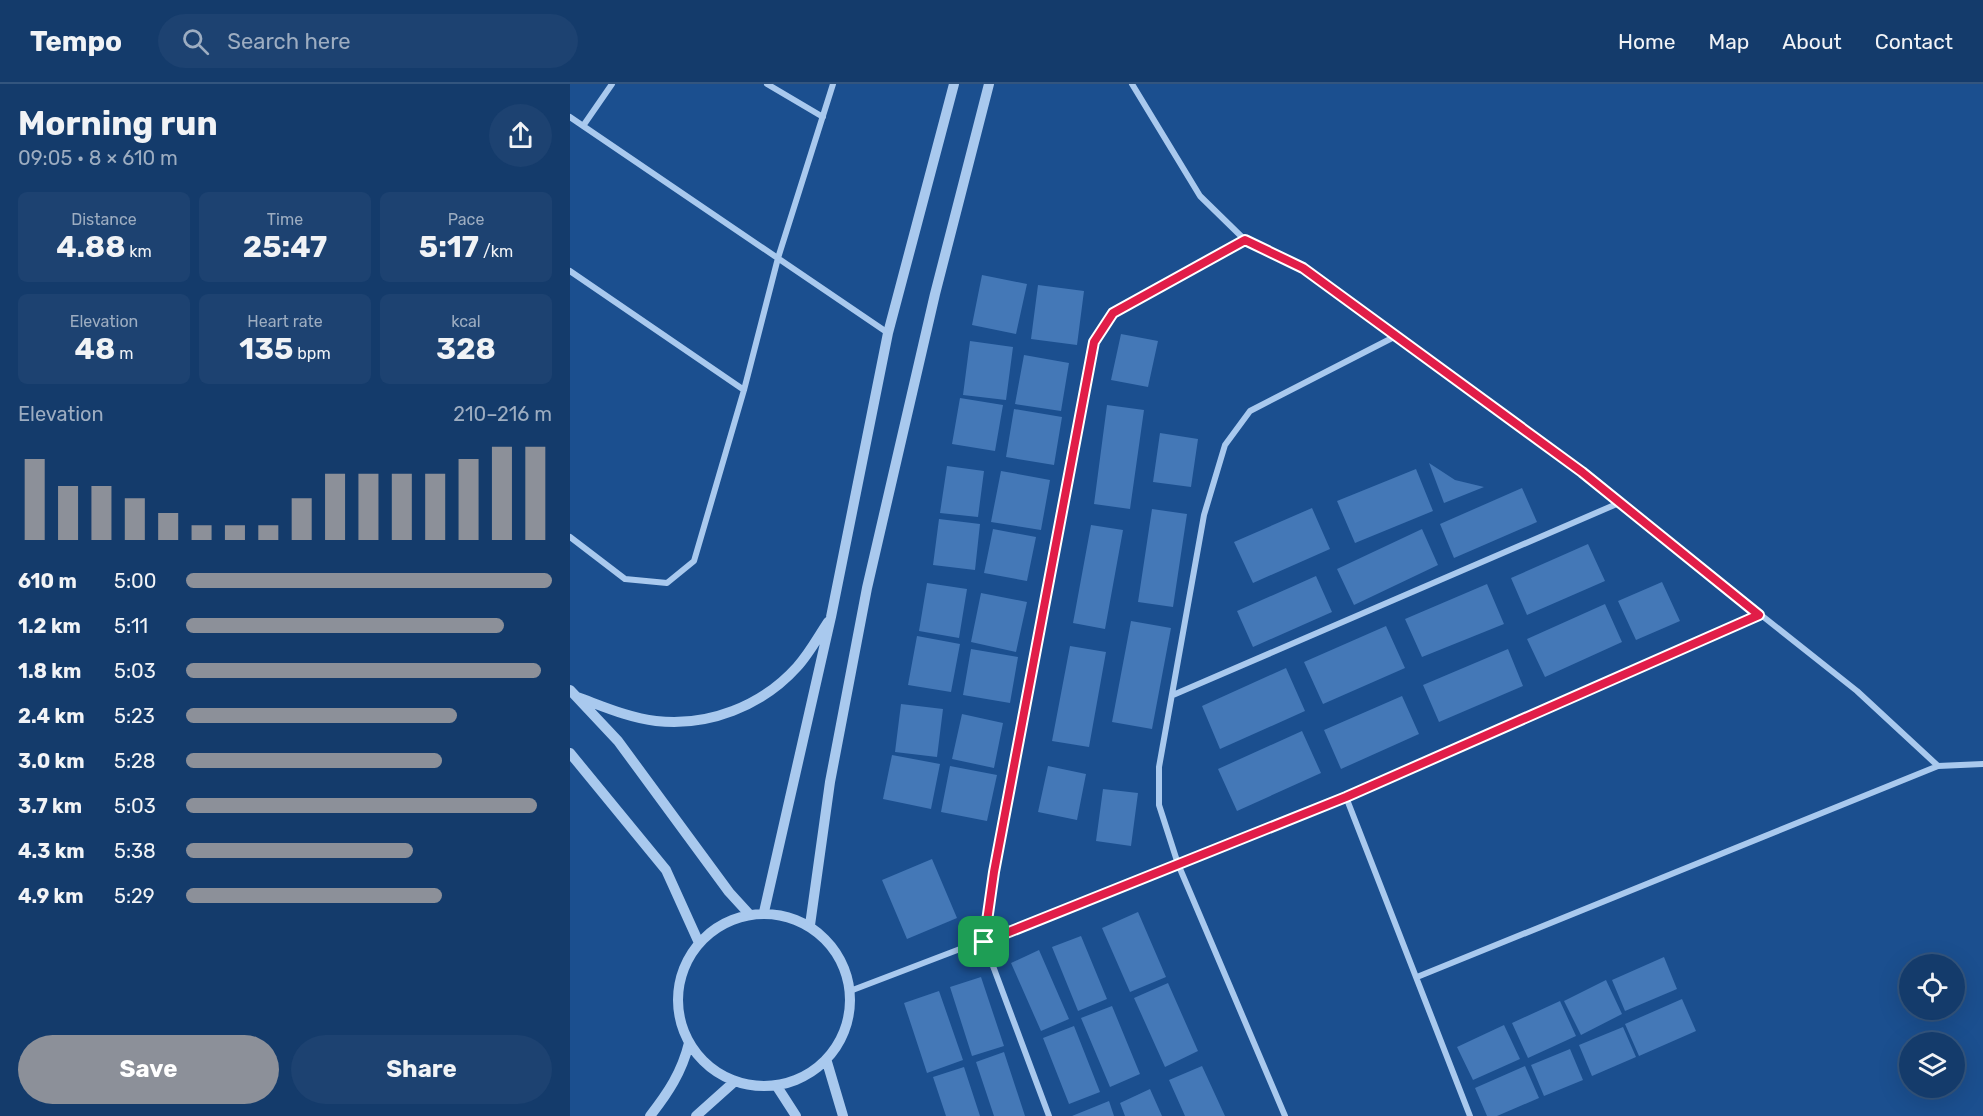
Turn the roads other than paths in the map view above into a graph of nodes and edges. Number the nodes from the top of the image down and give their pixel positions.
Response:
1 (612, 84) edge
2 (767, 84) edge
3 (833, 84) edge
4 (954, 84) edge
5 (989, 84) edge
6 (1132, 84) edge
7 (570, 117) edge
8 (823, 117) junction
9 (584, 126) junction
10 (1245, 240) junction
11 (778, 258) junction
12 (570, 271) edge
13 (888, 333) junction
14 (1396, 336) junction
15 (744, 390) junction
16 (1619, 502) junction
17 (570, 537) edge
18 (1759, 615) junction
19 (831, 616) junction
20 (573, 693) edge
21 (1173, 695) junction
22 (570, 753) edge
23 (1983, 764) edge
24 (1938, 766) junction
25 (1346, 797) junction
26 (1178, 864) junction
27 (764, 912) junction
28 (750, 915) junction
29 (810, 925) junction
30 (699, 942) junction
31 (984, 942) junction
32 (1417, 978) junction
33 (850, 991) junction
34 (689, 1043) junction
35 (826, 1062) junction
36 (734, 1082) junction
37 (776, 1084) junction
38 (650, 1116) edge
39 (696, 1116) edge
40 (796, 1116) edge
41 (843, 1116) edge
42 (1049, 1116) edge
43 (1285, 1116) edge
44 (1470, 1116) edge

1 - 9 street
2 - 8 street
3 - 8 street
4 - 13 street
5 - 29 street
6 - 10 street
7 - 9 street
8 - 11 street
9 - 11 street
10 - 14 street
10 - 31 street
11 - 13 street
11 - 15 street
12 - 15 street
13 - 19 street
14 - 16 street
14 - 21 street
15 - 17 street
16 - 18 street
16 - 21 street
18 - 24 street
18 - 25 street
19 - 20 street
19 - 27 street
20 - 28 street
21 - 26 street
22 - 30 street
23 - 24 street
24 - 32 street
25 - 26 street
25 - 32 street
26 - 31 street
26 - 43 street
27 - 28 street
27 - 29 street
28 - 30 street
29 - 33 street
30 - 34 street
31 - 33 street
31 - 42 street
32 - 44 street
33 - 35 street
34 - 36 street
34 - 38 street
35 - 37 street
35 - 41 street
36 - 37 street
36 - 39 street
37 - 40 street

